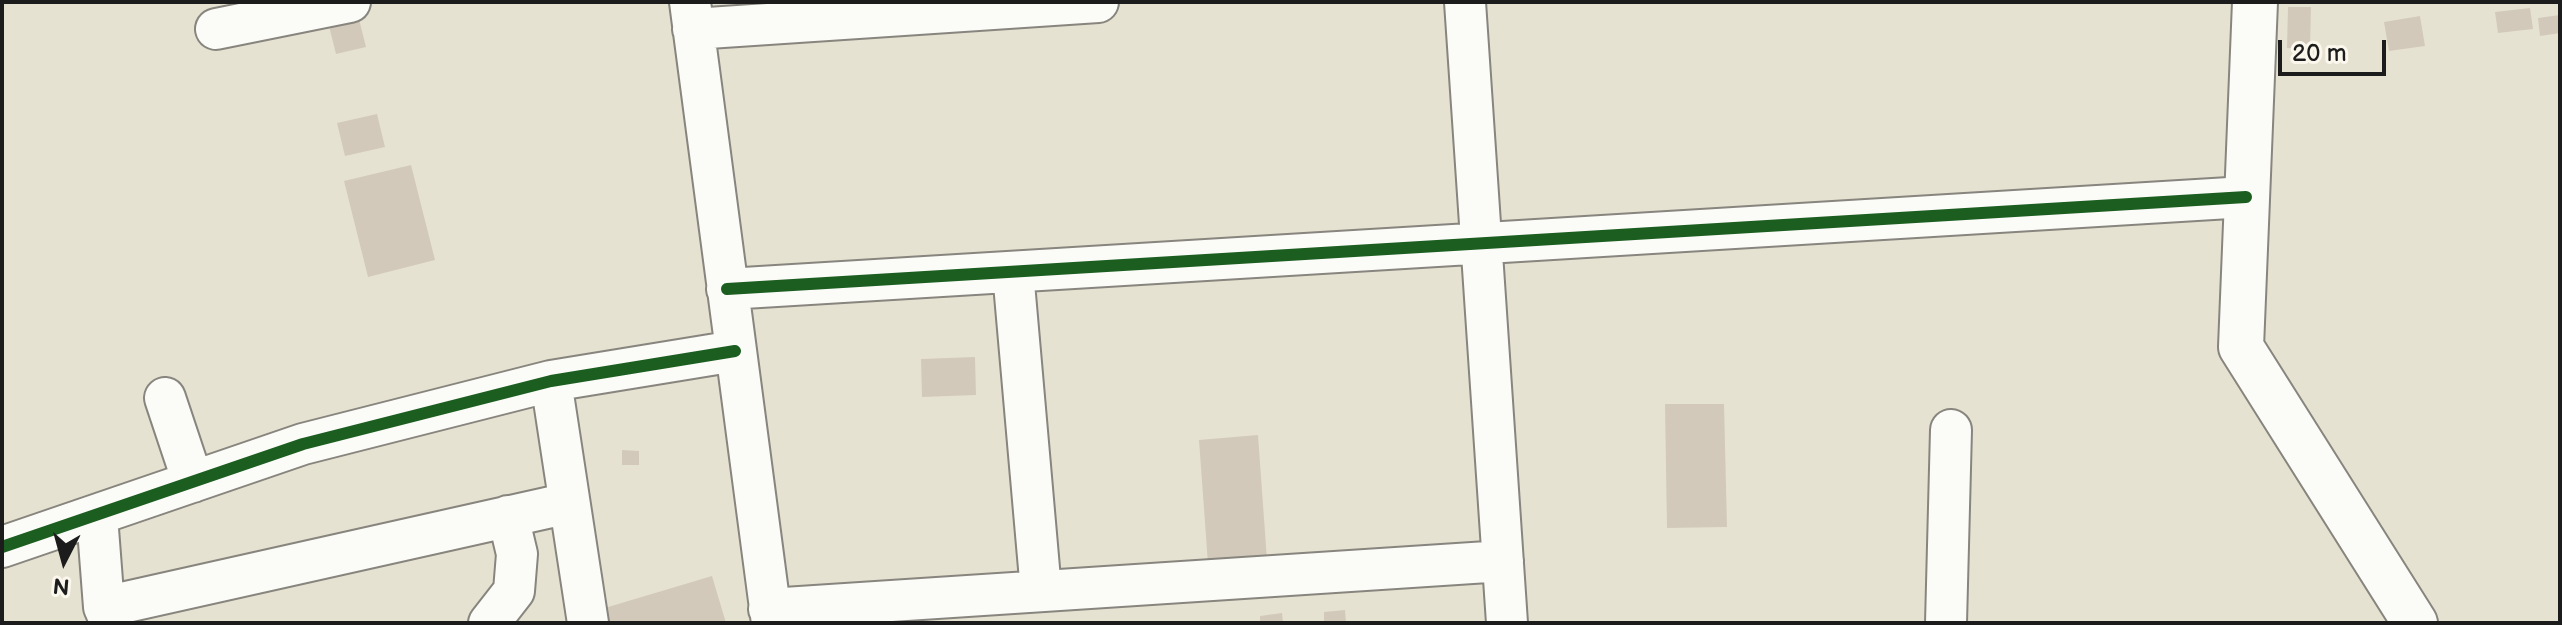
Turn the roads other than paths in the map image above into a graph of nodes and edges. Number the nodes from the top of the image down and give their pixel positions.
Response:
1 (350, 2) edge
2 (1098, 2) edge
3 (1465, 2) edge
4 (2255, 2) edge
5 (692, 16) edge
6 (216, 29) dead end
7 (2246, 197) junction
8 (1482, 243) junction
9 (1013, 272) junction
10 (727, 289) junction
11 (735, 351) junction
12 (551, 381) junction
13 (165, 398) dead end
14 (1951, 430) dead end
15 (193, 482) junction
16 (569, 503) junction
17 (97, 516) junction
18 (508, 516) junction
19 (2, 547) edge
20 (1503, 561) junction
21 (1041, 591) junction
22 (108, 615) edge
23 (770, 616) edge
24 (489, 623) edge
25 (588, 623) edge
26 (1507, 623) edge
27 (1946, 623) edge
28 (2415, 623) edge

1 - 6 street
2 - 5 street
3 - 8 street
4 - 7 street
5 - 10 street
7 - 8 street
7 - 28 street
8 - 9 street
8 - 20 street
9 - 10 street
9 - 21 street
10 - 11 street
11 - 12 street
11 - 23 street
12 - 15 street
12 - 16 street
13 - 15 street
14 - 27 street
15 - 17 street
16 - 18 street
16 - 25 street
17 - 19 street
17 - 22 street
18 - 22 street
18 - 24 street
20 - 21 street
20 - 26 street
21 - 23 street

